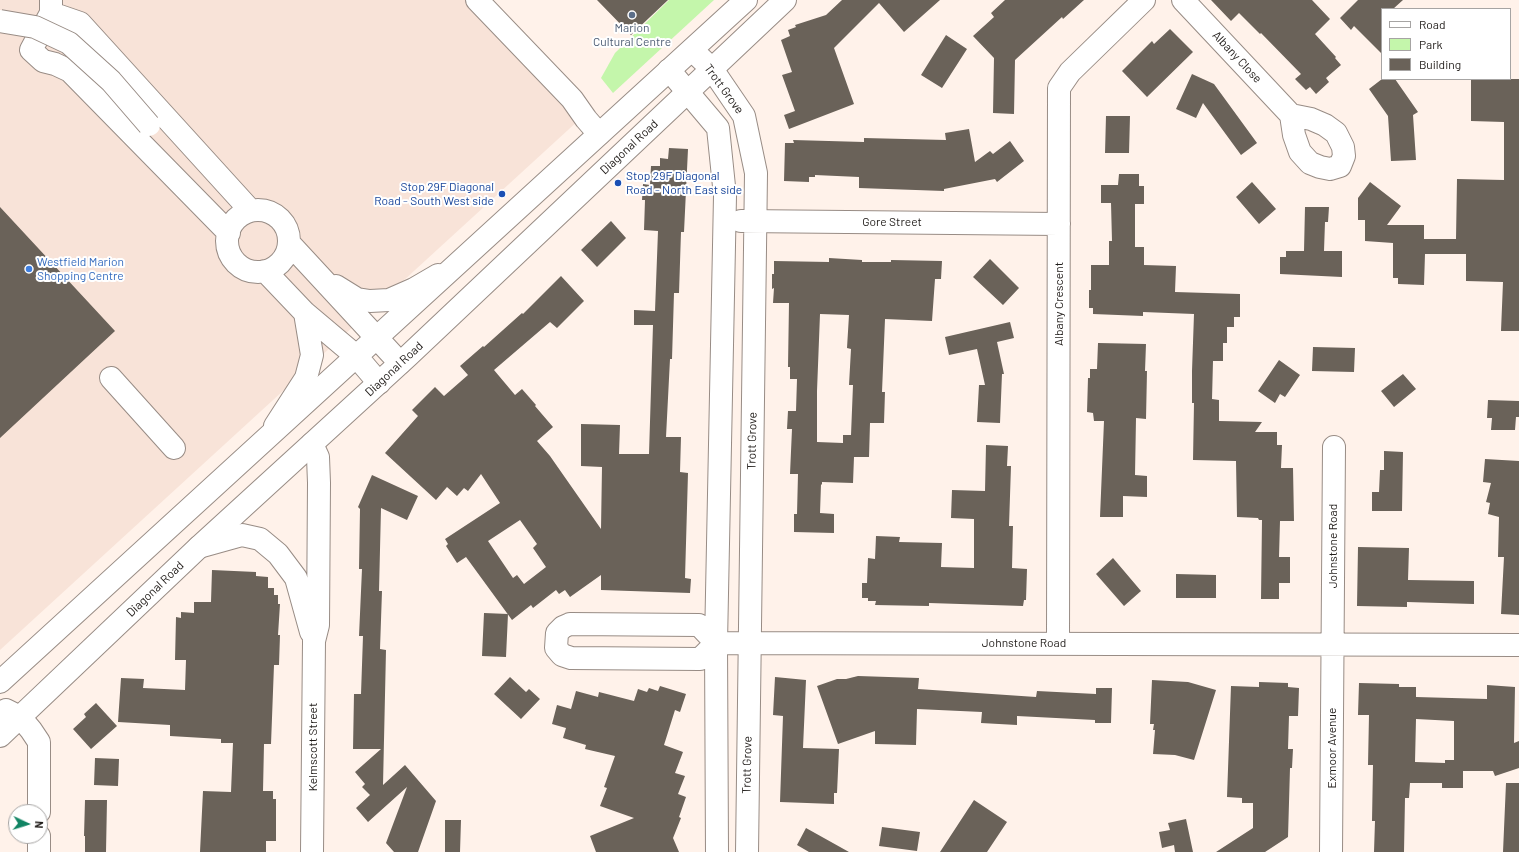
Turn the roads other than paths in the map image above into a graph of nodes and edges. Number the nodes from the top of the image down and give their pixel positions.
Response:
1 (477, 0) edge
2 (746, 0) edge
3 (785, 0) edge
4 (1144, 0) edge
5 (1183, 0) edge
6 (51, 7) edge
7 (0, 21) edge
8 (692, 50) junction
9 (712, 69) junction
10 (669, 70) junction
11 (689, 92) junction
12 (1291, 115) dead end
13 (149, 124) junction
14 (599, 134) junction
15 (213, 168) junction
16 (193, 197) junction
17 (251, 211) junction
18 (724, 221) junction
19 (755, 222) junction
20 (1059, 224) junction
21 (228, 233) junction
22 (289, 243) junction
23 (455, 265) junction
24 (265, 271) junction
25 (318, 274) junction
26 (305, 313) junction
27 (376, 337) junction
28 (356, 356) junction
29 (400, 363) junction
30 (111, 378) dead end
31 (379, 383) junction
32 (267, 437) junction
33 (312, 444) junction
34 (1334, 446) dead end
35 (174, 448) dead end
36 (199, 547) junction
37 (314, 641) junction
38 (716, 642) junction
39 (749, 642) junction
40 (1058, 643) junction
41 (1332, 645) junction
42 (1519, 645) edge
43 (0, 682) edge
44 (10, 715) edge
45 (0, 736) edge
46 (38, 804) edge
47 (312, 852) edge
48 (717, 852) edge
49 (747, 852) edge
50 (1331, 852) edge

1 - 14 street
2 - 8 street
3 - 9 street, Diagonal Road
4 - 20 street, Albany Crescent
5 - 12 street, Albany Close
6 - 15 street
6 - 16 street
7 - 13 street, bridge
8 - 9 street, Trott Grove
8 - 10 street
9 - 11 street, Diagonal Road
9 - 19 street, Trott Grove
10 - 11 street
10 - 14 street
11 - 18 street
11 - 29 street, Diagonal Road
13 - 15 street
13 - 16 street
14 - 23 street
15 - 17 street
16 - 21 street
17 - 21 street
17 - 22 street
18 - 19 street, Gore Street
18 - 38 street
19 - 20 street, Gore Street
19 - 39 street, Trott Grove
20 - 40 street, Albany Crescent
21 - 24 street
22 - 24 street
22 - 25 street
23 - 25 street
23 - 27 street
24 - 26 street
25 - 27 street
26 - 28 street
26 - 32 street
27 - 28 street
27 - 29 street
28 - 31 street
28 - 32 street
29 - 31 street, Diagonal Road
30 - 35 street
31 - 33 street, Diagonal Road
32 - 43 street
33 - 36 street, Diagonal Road
33 - 37 street, Kelmscott Street
34 - 41 street, Johnstone Road
36 - 37 street, Kelmscott Street
36 - 44 street, Diagonal Road
37 - 47 street, Kelmscott Street
38 - 38 street
38 - 39 street, Johnstone Road
38 - 48 street
39 - 40 street, Johnstone Road
39 - 49 street, Trott Grove
40 - 41 street, Johnstone Road
41 - 42 street, Johnstone Road
41 - 50 street, Exmoor Avenue
44 - 45 street, Diagonal Road
44 - 46 street

